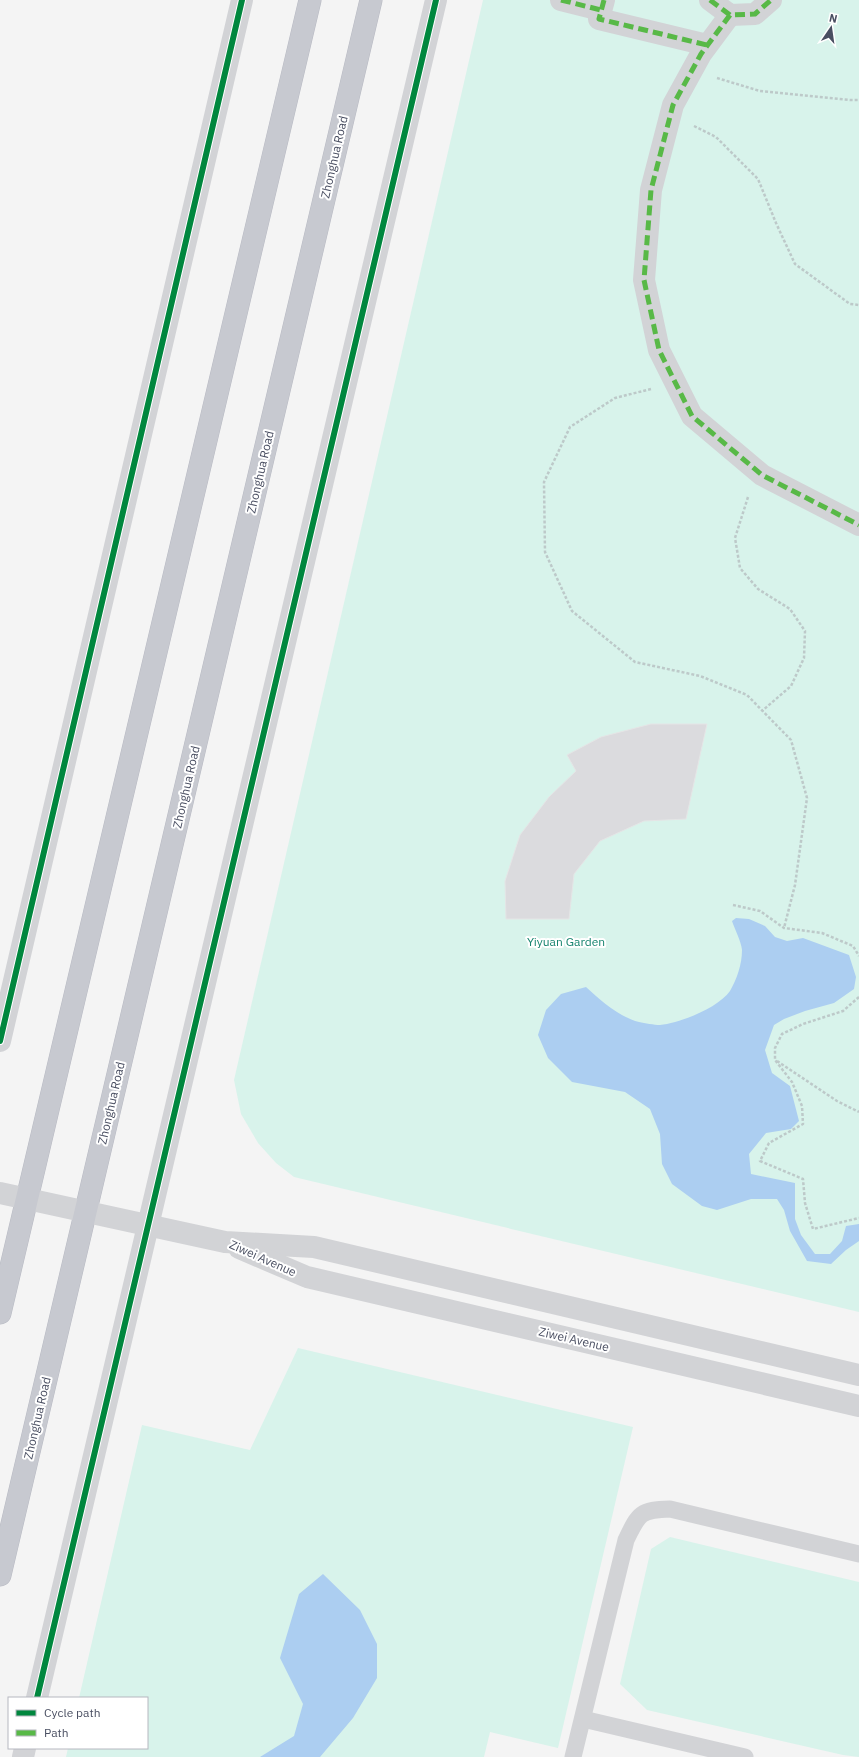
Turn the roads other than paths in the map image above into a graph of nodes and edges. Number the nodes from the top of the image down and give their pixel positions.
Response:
1 (242, 0) edge
2 (310, 0) edge
3 (371, 0) edge
4 (436, 0) edge
5 (561, 0) edge
6 (710, 0) edge
7 (771, 0) edge
8 (602, 5) edge
9 (730, 15) junction
10 (707, 45) junction
11 (859, 525) edge
12 (0, 1041) edge
13 (0, 1193) edge
14 (27, 1199) junction
15 (86, 1212) junction
16 (148, 1225) junction
17 (225, 1242) junction
18 (0, 1313) edge
19 (859, 1375) edge
20 (859, 1406) edge
21 (859, 1554) edge
22 (0, 1575) edge
23 (37, 1697) edge
24 (582, 1719) junction
25 (573, 1757) edge
26 (745, 1757) edge

1 - 12 street
2 - 14 highway
3 - 15 highway, Zhonghua Road
4 - 16 street
5 - 8 street
6 - 9 street
7 - 9 street
8 - 10 street
9 - 10 street
10 - 11 street
13 - 14 street
14 - 15 street
14 - 18 highway
15 - 16 street
15 - 22 highway, Zhonghua Road
16 - 17 street
16 - 23 street
17 - 19 street, Ziwei Avenue
17 - 20 street, Ziwei Avenue
21 - 24 lane
24 - 25 lane
24 - 26 lane

